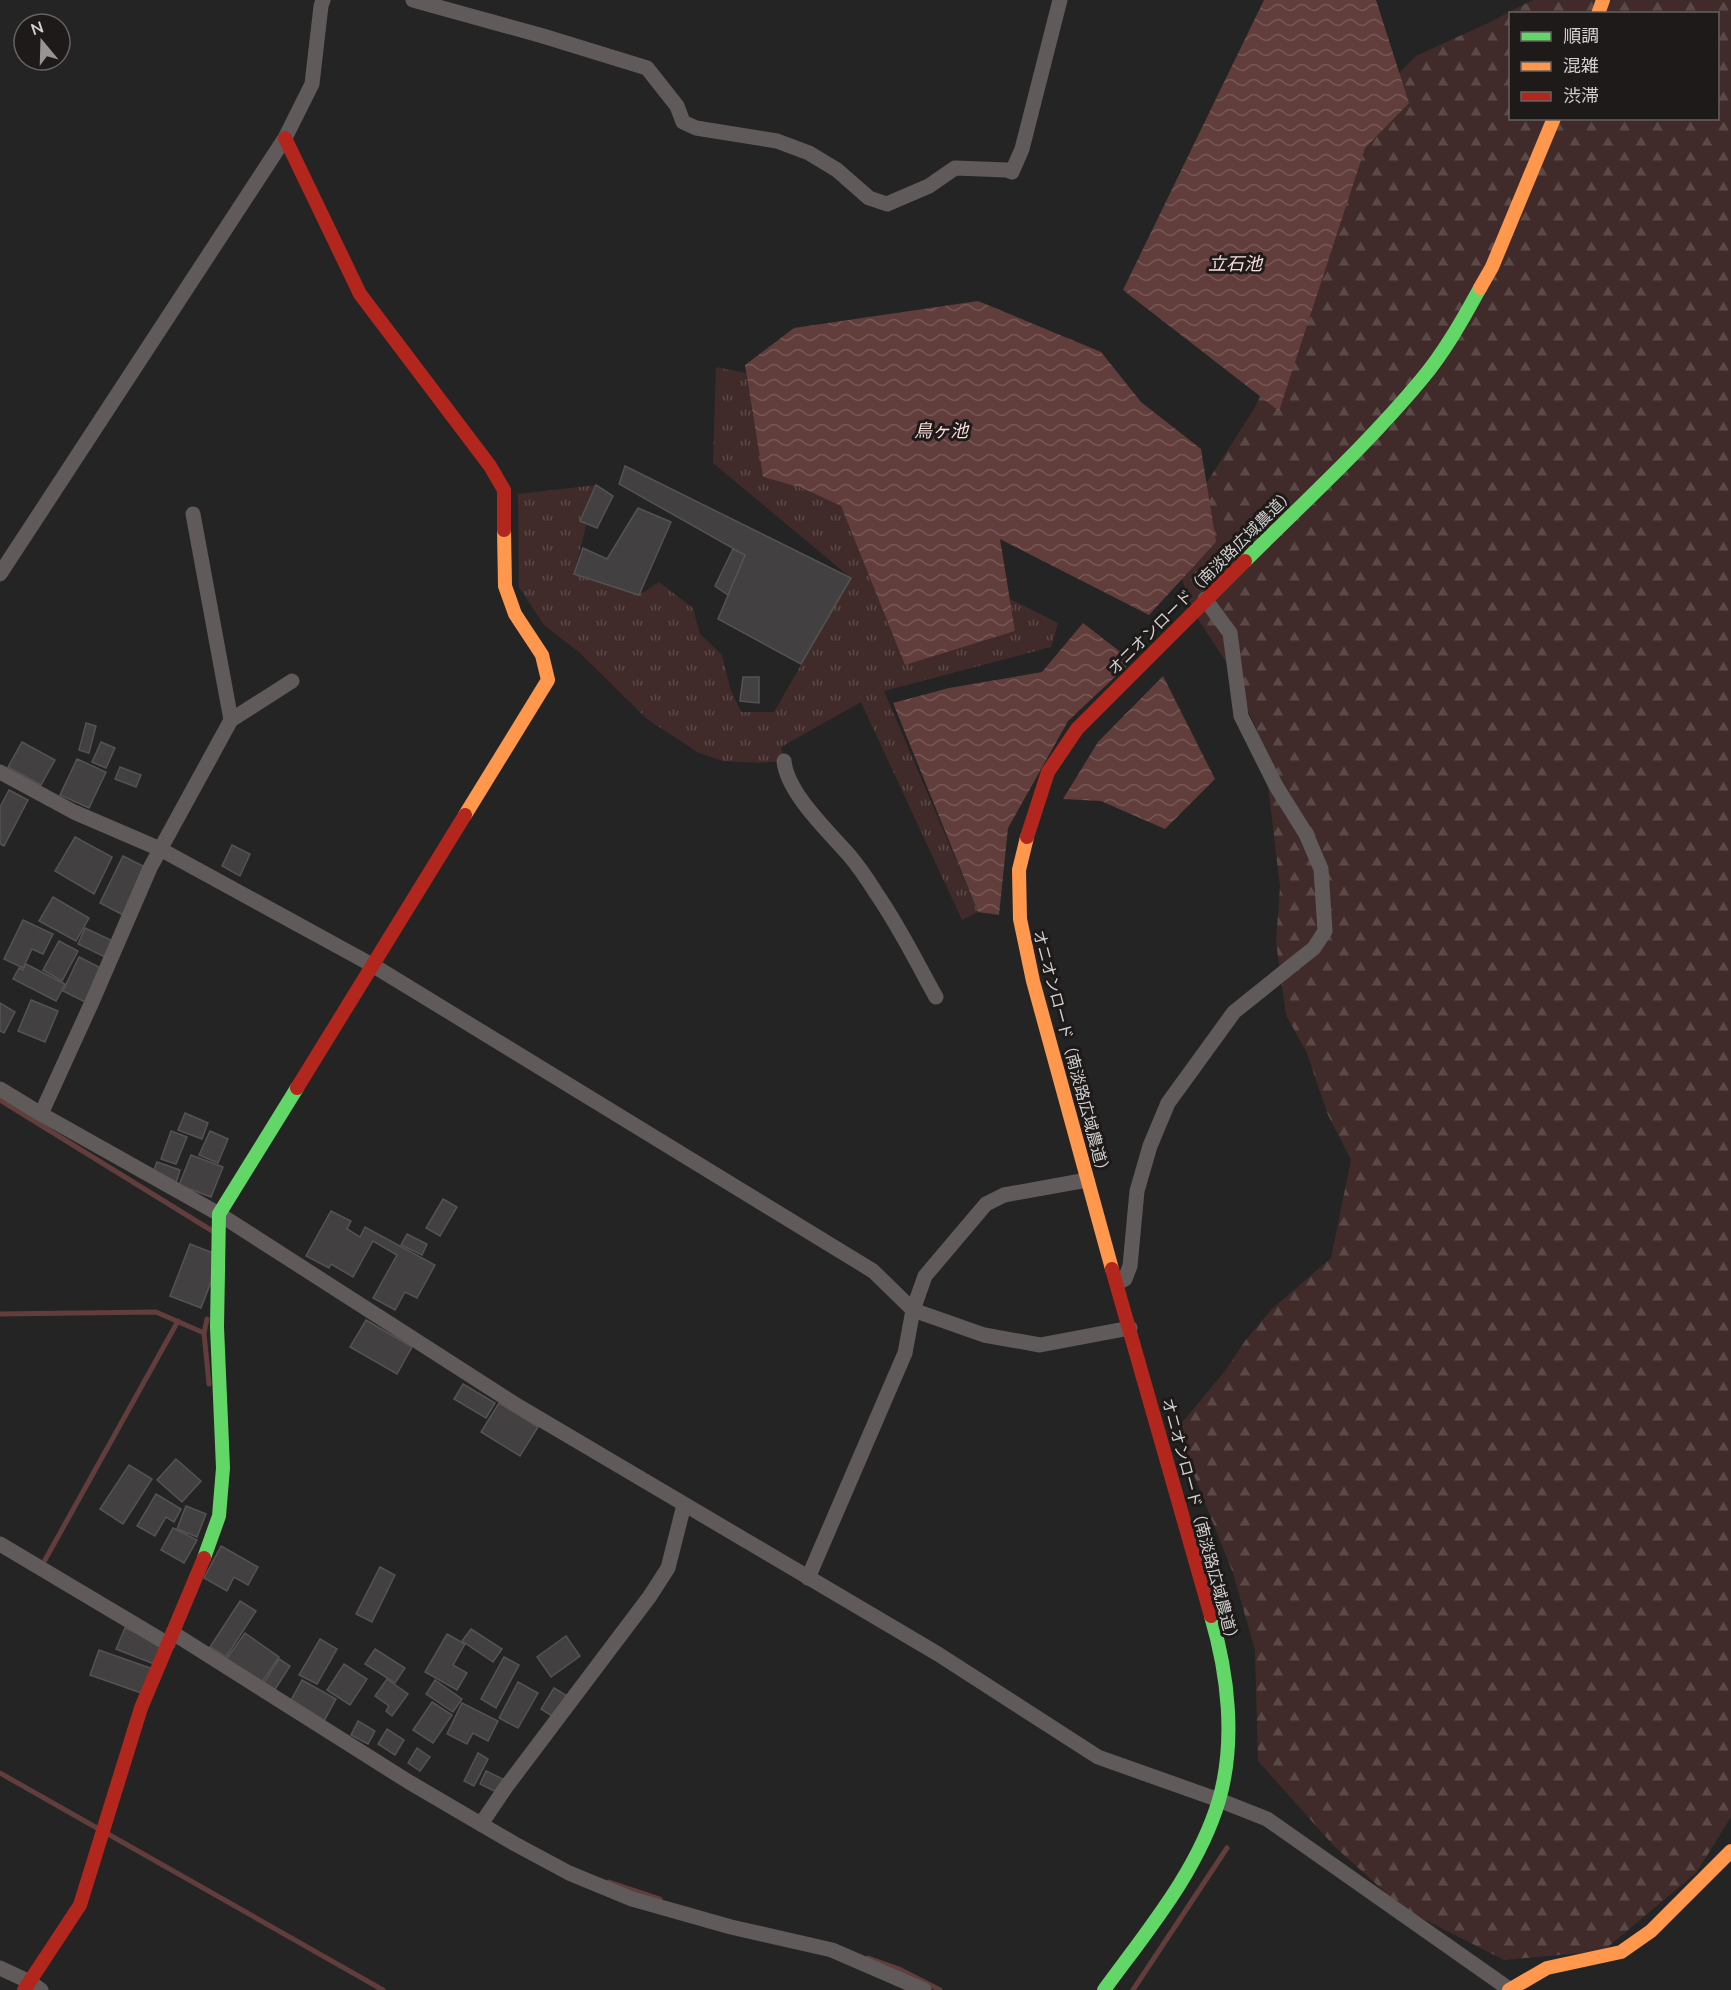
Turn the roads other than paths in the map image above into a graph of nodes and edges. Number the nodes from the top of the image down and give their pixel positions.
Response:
1 (323, 0) edge
2 (413, 0) edge
3 (1060, 0) edge
4 (1553, 120) edge
5 (285, 138) junction
6 (193, 514) dead end
7 (0, 574) edge
8 (1205, 600) junction
9 (292, 681) dead end
10 (231, 720) junction
11 (784, 761) dead end
12 (0, 772) edge
13 (160, 849) junction
14 (374, 966) junction
15 (936, 997) dead end
16 (0, 1089) edge
17 (41, 1114) junction
18 (1087, 1180) junction
19 (219, 1214) junction
20 (1117, 1283) junction
21 (913, 1310) junction
22 (1130, 1328) junction
23 (684, 1505) junction
24 (0, 1544) edge
25 (808, 1578) junction
26 (170, 1638) junction
27 (1219, 1800) junction
28 (481, 1824) junction
29 (1731, 1851) edge
30 (0, 1968) edge
31 (32, 1987) edge
32 (924, 1990) edge
33 (1104, 1990) edge
34 (1509, 1990) edge

1 - 5 street
2 - 3 street
4 - 8 street, オニオンロード（南淡路広域農道）
5 - 7 street
5 - 14 street
6 - 10 street
8 - 18 street, オニオンロード（南淡路広域農道）
8 - 20 street
9 - 10 street
10 - 13 street
11 - 15 street
12 - 13 street
13 - 14 street
13 - 17 street
14 - 19 street
14 - 21 street
16 - 17 street
17 - 19 street
18 - 20 street, オニオンロード（南淡路広域農道）
18 - 21 street
19 - 23 street
19 - 26 street
20 - 22 street, オニオンロード（南淡路広域農道）
21 - 22 street
21 - 25 street
22 - 27 street, オニオンロード（南淡路広域農道）
23 - 25 street
23 - 28 street
24 - 26 street
25 - 27 street
26 - 28 street
26 - 31 street
27 - 33 street, オニオンロード（南淡路広域農道）
27 - 34 street
28 - 32 street
29 - 34 street
30 - 31 street

